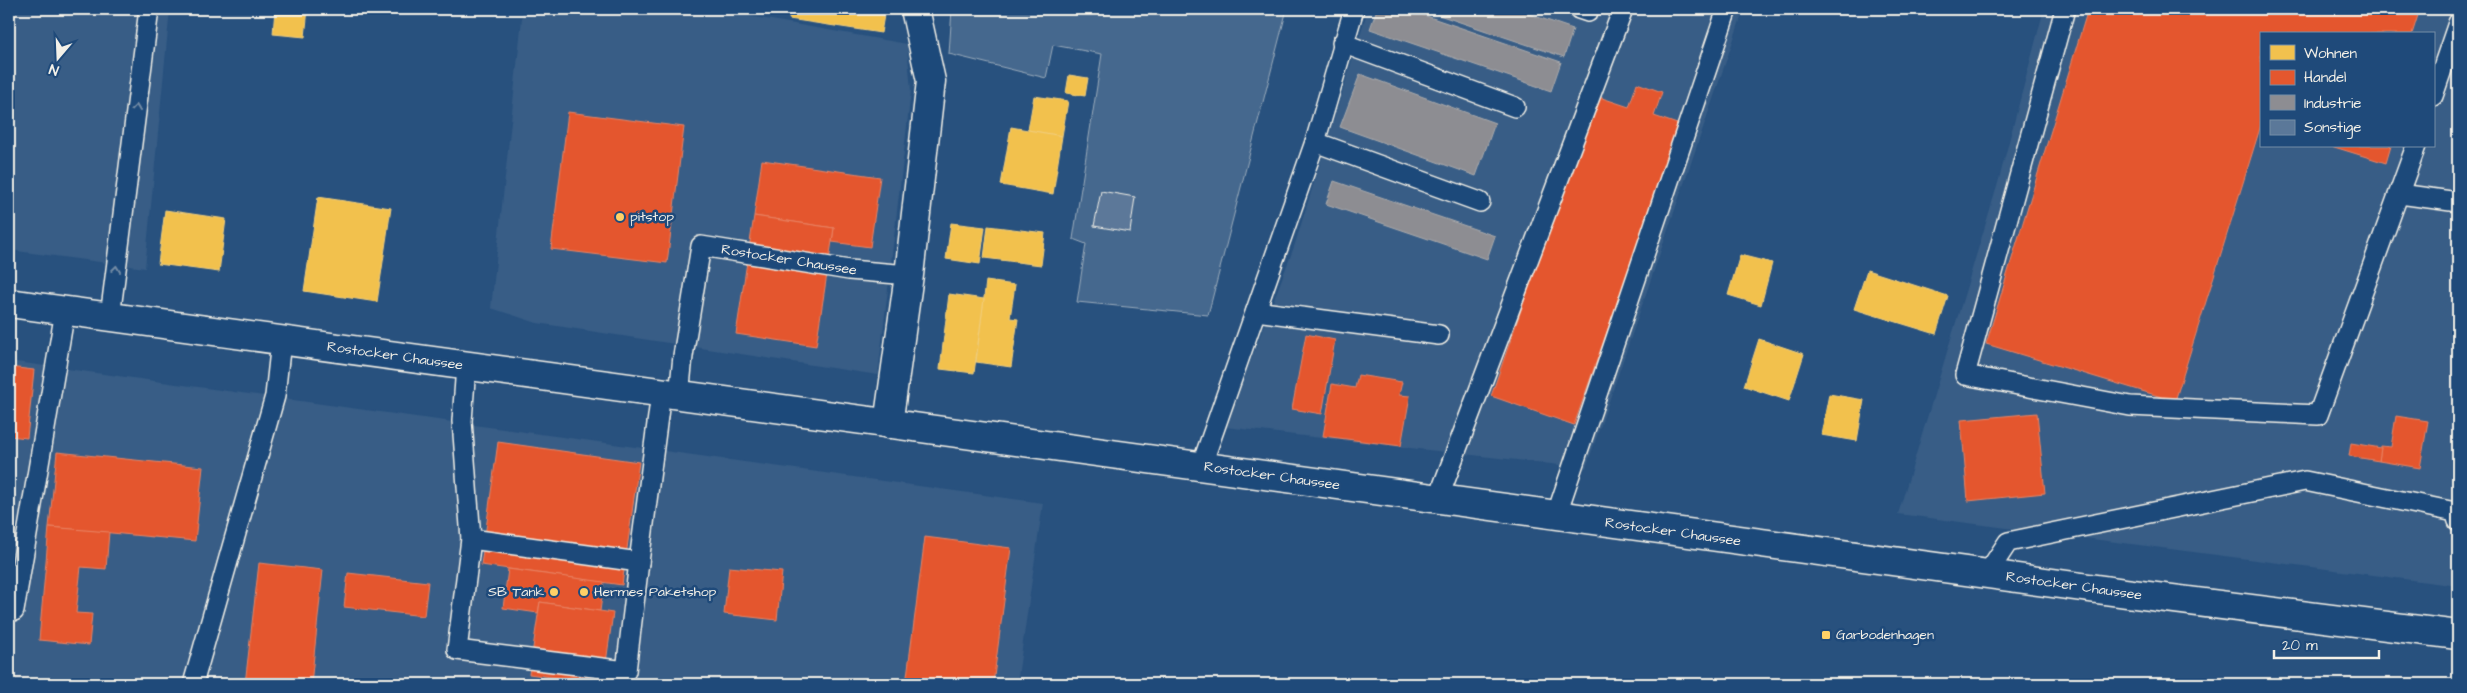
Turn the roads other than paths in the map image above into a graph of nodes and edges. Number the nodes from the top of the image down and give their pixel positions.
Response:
1 (149, 9) edge
2 (916, 9) edge
3 (1354, 9) edge
4 (1623, 9) edge
5 (1727, 9) edge
6 (2065, 9) edge
7 (2458, 23) edge
8 (1342, 43) junction
9 (2434, 93) edge
10 (1515, 107) dead end
11 (1315, 142) junction
12 (2415, 148) edge
13 (2400, 194) junction
14 (1480, 202) dead end
15 (2458, 202) edge
16 (908, 275) junction
17 (9, 304) edge
18 (65, 311) junction
19 (1256, 311) junction
20 (110, 317) junction
21 (1439, 335) dead end
22 (281, 341) junction
23 (466, 366) junction
24 (670, 394) junction
25 (888, 424) junction
26 (1201, 467) junction
27 (1438, 499) junction
28 (1556, 516) junction
29 (2458, 521) edge
30 (471, 539) junction
31 (639, 562) junction
32 (1988, 574) junction
33 (14, 610) dead end
34 (2458, 635) edge
35 (193, 684) edge

20 -> 1 lane
2 - 16 main road
3 - 8 lane
4 - 27 lane
5 - 28 lane
6 - 13 lane
7 - 9 lane
8 - 10 lane
8 - 11 lane
11 - 14 lane
11 - 19 lane
12 - 13 lane
13 - 15 lane
16 - 24 lane, Rostocker Chaussee
16 - 25 main road
17 - 18 main road, Rostocker Chaussee
18 - 20 main road, Rostocker Chaussee
18 - 33 lane
19 - 21 lane
19 - 26 lane
20 - 22 main road, Rostocker Chaussee
22 - 23 main road, Rostocker Chaussee
22 - 35 lane
23 - 24 main road, Rostocker Chaussee
23 - 30 lane
24 - 25 main road, Rostocker Chaussee
24 - 31 lane
25 - 26 main road, Rostocker Chaussee
26 - 27 main road, Rostocker Chaussee
27 - 28 main road, Rostocker Chaussee
28 - 32 main road, Rostocker Chaussee
29 - 32 lane
30 - 31 lane
30 - 31 lane
32 - 34 main road, Rostocker Chaussee

